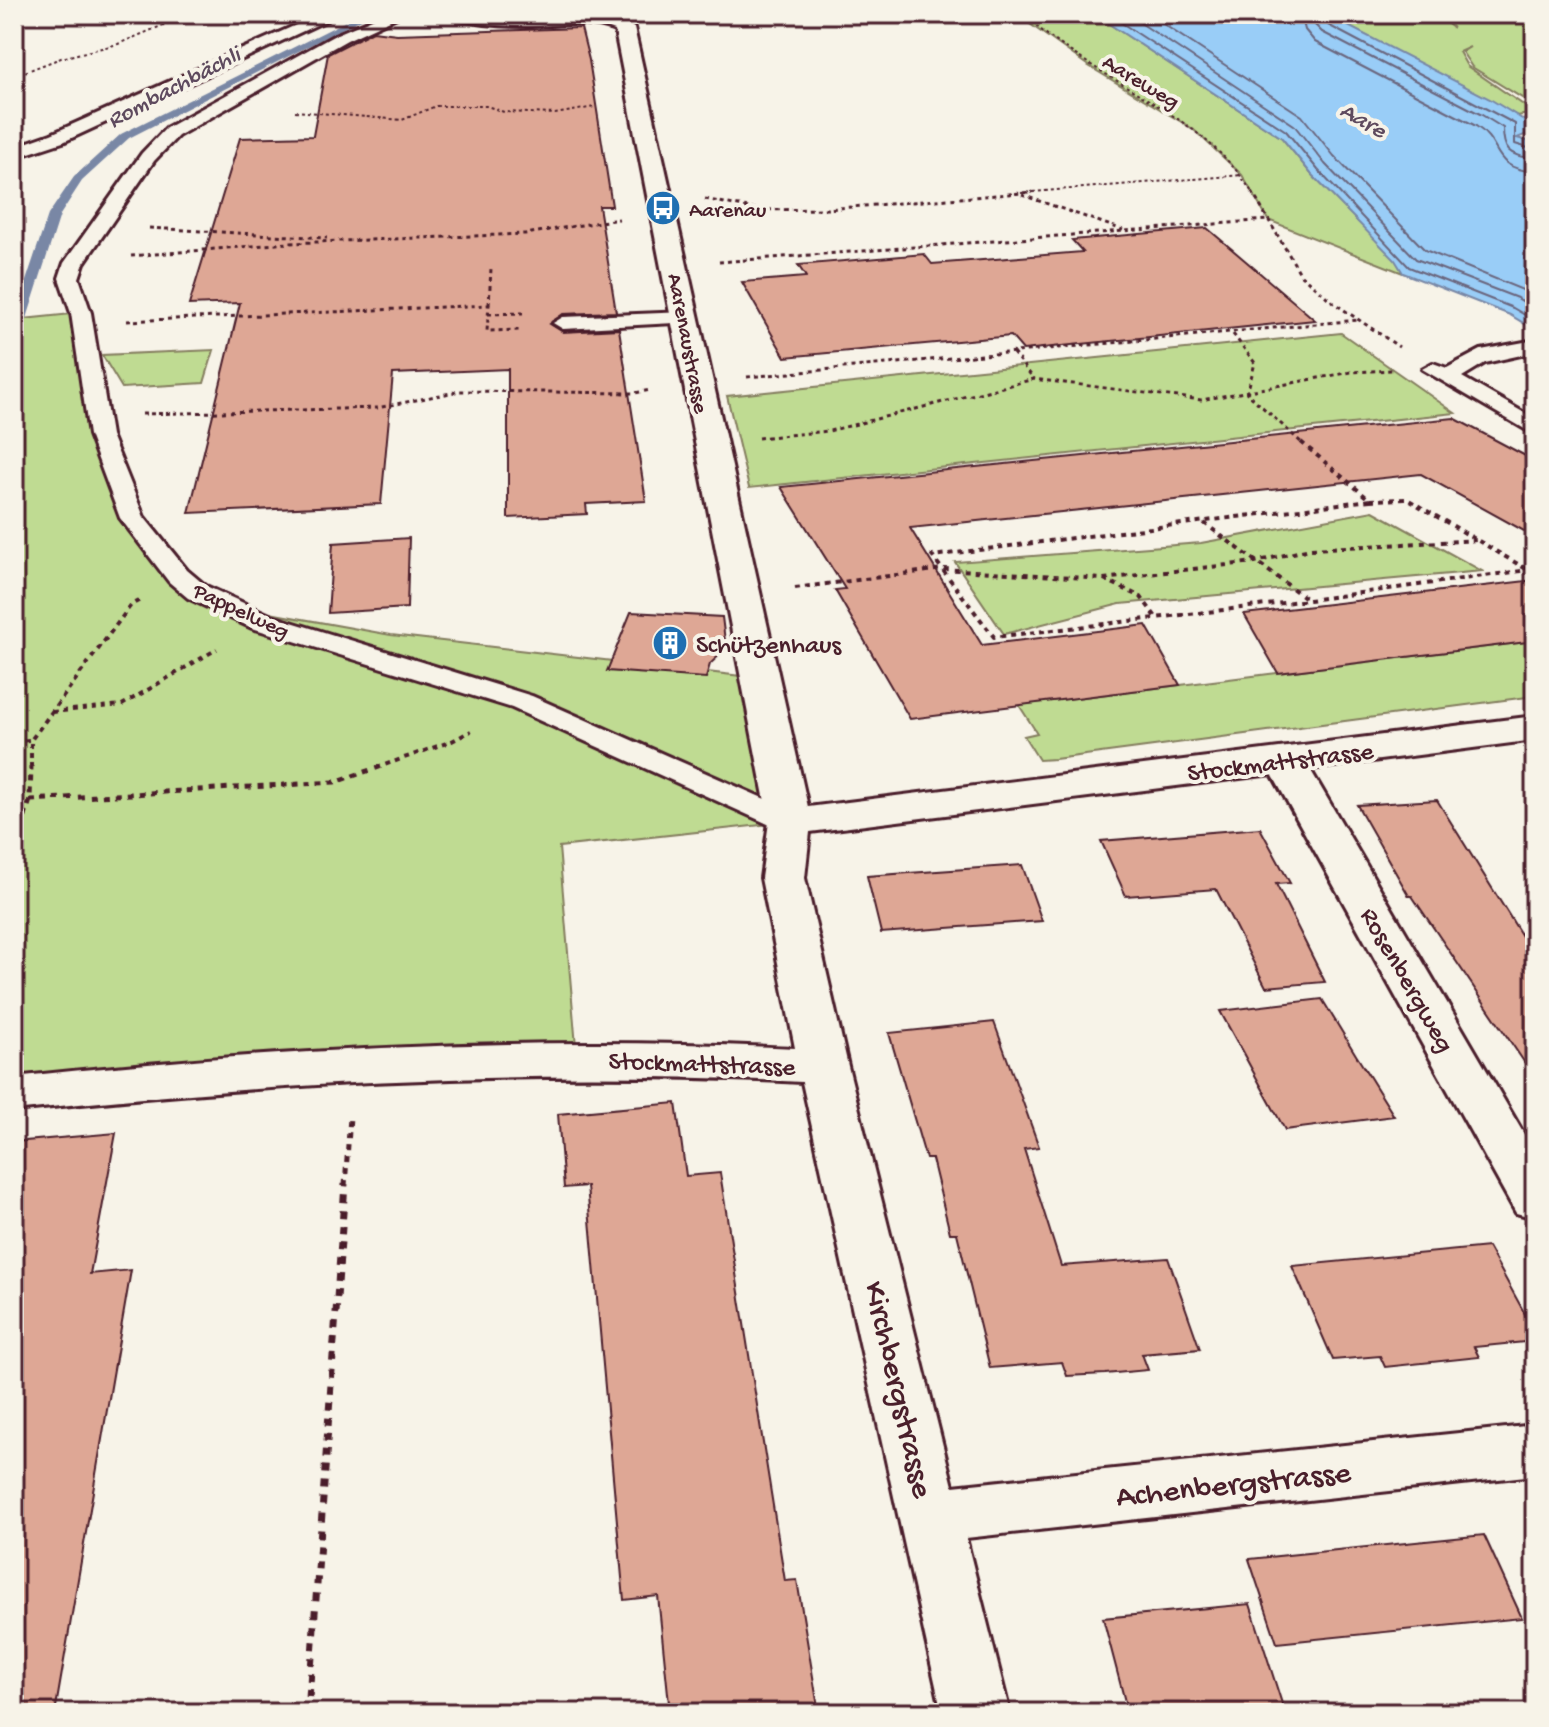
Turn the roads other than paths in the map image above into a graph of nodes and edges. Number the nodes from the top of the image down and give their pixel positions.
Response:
1 (333, 14) edge
2 (396, 14) edge
3 (458, 14) edge
4 (14, 153) edge
5 (686, 318) junction
6 (563, 323) dead end
7 (1535, 346) edge
8 (1535, 428) edge
9 (1535, 728) edge
10 (1284, 759) junction
11 (790, 822) junction
12 (823, 1066) junction
13 (14, 1094) edge
14 (1535, 1199) edge
15 (1535, 1450) edge
16 (931, 1515) junction
17 (976, 1713) edge

1 - 4 lane
2 - 11 lane, Pappelweg
3 - 5 street, Aarenaustrasse
5 - 6 lane
5 - 11 street, Aarenaustrasse
7 - 8 lane
9 - 10 street, Stockmattstrasse
10 - 11 street, Stockmattstrasse
10 - 14 street, Rosenbergweg
11 - 12 street, Stockmattstrasse
12 - 13 street, Stockmattstrasse
12 - 16 street, Kirchbergstrasse
15 - 16 street, Achenbergstrasse
16 - 17 street, Kirchbergstrasse

